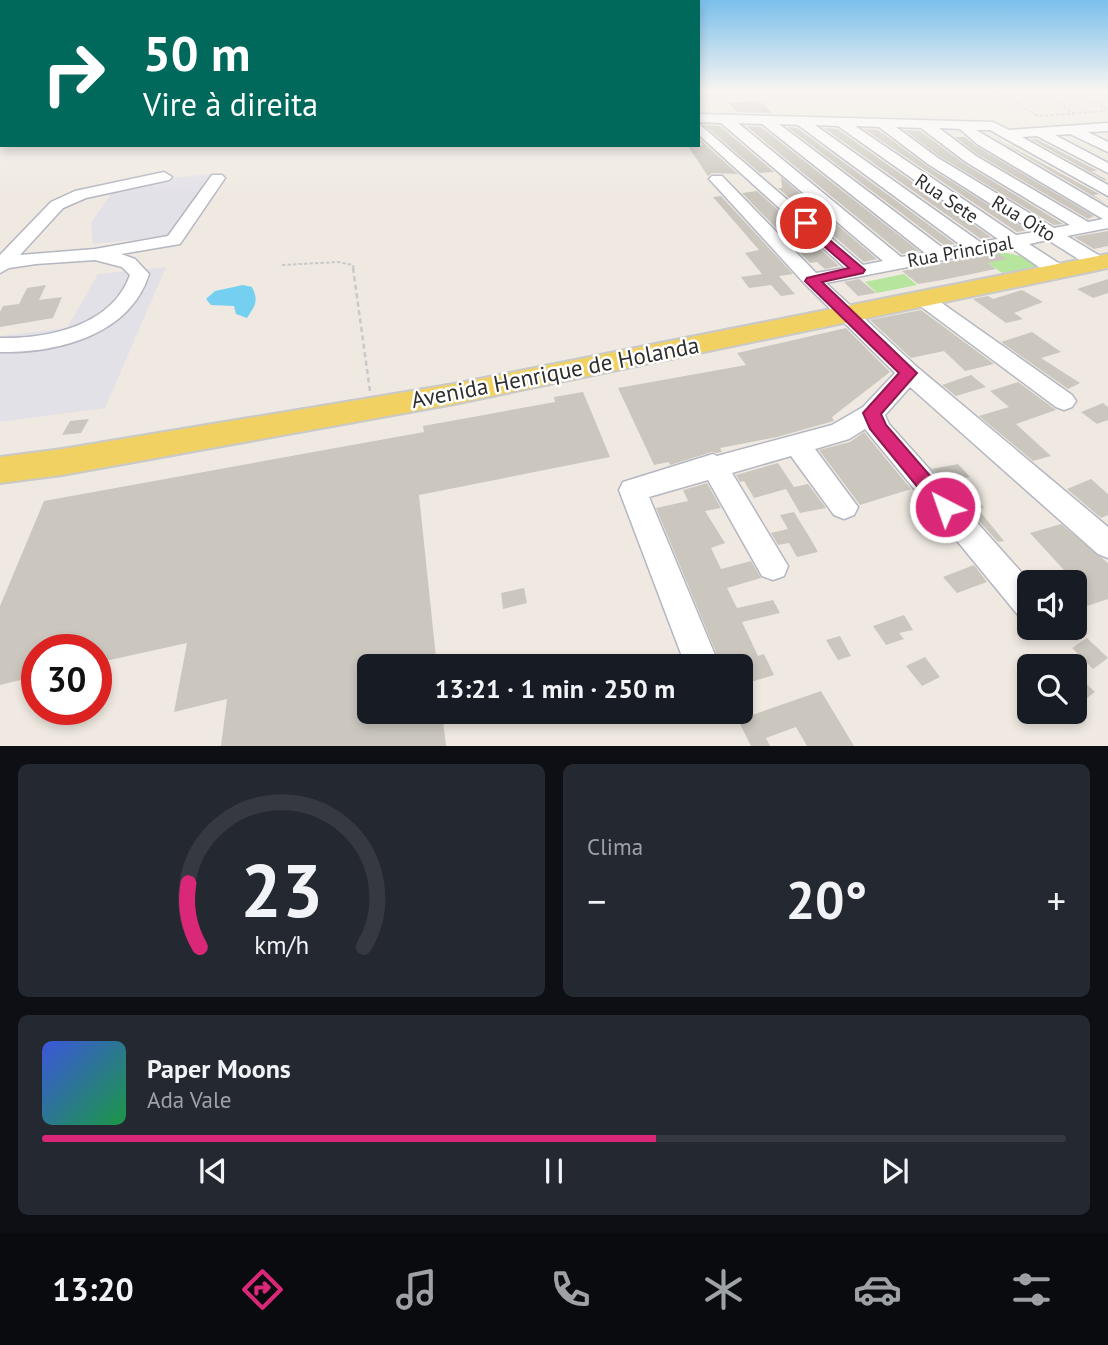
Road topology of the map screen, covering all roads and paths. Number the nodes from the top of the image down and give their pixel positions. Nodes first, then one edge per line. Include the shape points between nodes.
1 (733, 126) edge
2 (771, 126) edge
3 (807, 126) edge
4 (846, 126) edge
5 (886, 126) edge
6 (926, 126) edge
7 (960, 126) edge
8 (964, 126) junction
9 (1107, 128) edge
10 (700, 129) edge
11 (1000, 130) junction
12 (1073, 130) junction
13 (1040, 132) junction
14 (1108, 148) edge
15 (1108, 169) edge
16 (909, 172) junction
17 (870, 173) junction
18 (832, 174) junction
19 (791, 175) junction
20 (1081, 176) junction
21 (164, 177) dead end
22 (217, 177) dead end
23 (753, 177) junction
24 (718, 179) joint
25 (1046, 180) junction
26 (1108, 191) edge
27 (1108, 215) edge
28 (1108, 223) edge
29 (1085, 227) junction
30 (1052, 234) junction
31 (1013, 242) junction
32 (977, 247) junction
33 (82, 254) junction
34 (939, 254) junction
35 (897, 262) junction
36 (1103, 262) edge
37 (1, 265) edge
38 (282, 265) dead end
39 (858, 270) junction
40 (1056, 270) junction
41 (812, 281) junction
42 (922, 298) junction
43 (845, 313) junction
44 (0, 345) edge
45 (909, 373) junction
46 (1064, 401) dead end
47 (372, 408) junction
48 (872, 413) junction
49 (797, 445) junction
50 (713, 465) junction
51 (0, 470) edge
52 (844, 507) dead end
53 (1108, 545) edge
54 (773, 566) dead end
55 (1017, 590) edge
56 (698, 654) edge

1 - 19 street
2 - 18 street
3 - 17 street
4 - 16 street, Rua Sete
5 - 30 street, Rua Oito via 933,161
6 - 29 street via 971,159
7 - 8 street
8 - 11 street
8 - 25 street
9 - 12 street
10 - 23 street
11 - 13 street
11 - 20 street
12 - 13 street
12 - 14 street
13 - 15 street
16 - 17 street
16 - 31 street, Rua Sete
17 - 18 street
17 - 32 street
18 - 19 street
18 - 34 street
19 - 23 street
19 - 35 street
20 - 25 street
20 - 26 street
21 - 37 street via 81,194 57,205
22 - 33 street via 174,240
23 - 24 street
23 - 39 street
24 - 41 street
25 - 27 street
28 - 29 street, Rua Principal
29 - 30 street, Rua Principal
30 - 31 street, Rua Principal
30 - 36 street, Rua Oito
31 - 32 street, Rua Principal
31 - 40 street, Rua Sete
32 - 34 street, Rua Principal
33 - 37 street
33 - 44 street via 120,258 134,266 140,274 131,298 103,321 59,340
34 - 35 street, Rua Principal
35 - 39 street, Rua Principal
36 - 40 main road, Avenida Henrique de Holanda
38 - 47 path via 353,265
39 - 41 street, Rua Principal
40 - 42 main road, Avenida Henrique de Holanda
41 - 43 street
42 - 43 main road, Avenida Henrique de Holanda
42 - 46 street
43 - 45 street
43 - 47 main road, Avenida Henrique de Holanda
45 - 48 street
45 - 53 street
47 - 51 main road, Avenida Henrique de Holanda
48 - 49 street via 840,432
48 - 55 street via 878,429
49 - 50 street
49 - 52 street
50 - 54 street
50 - 56 street via 633,490

